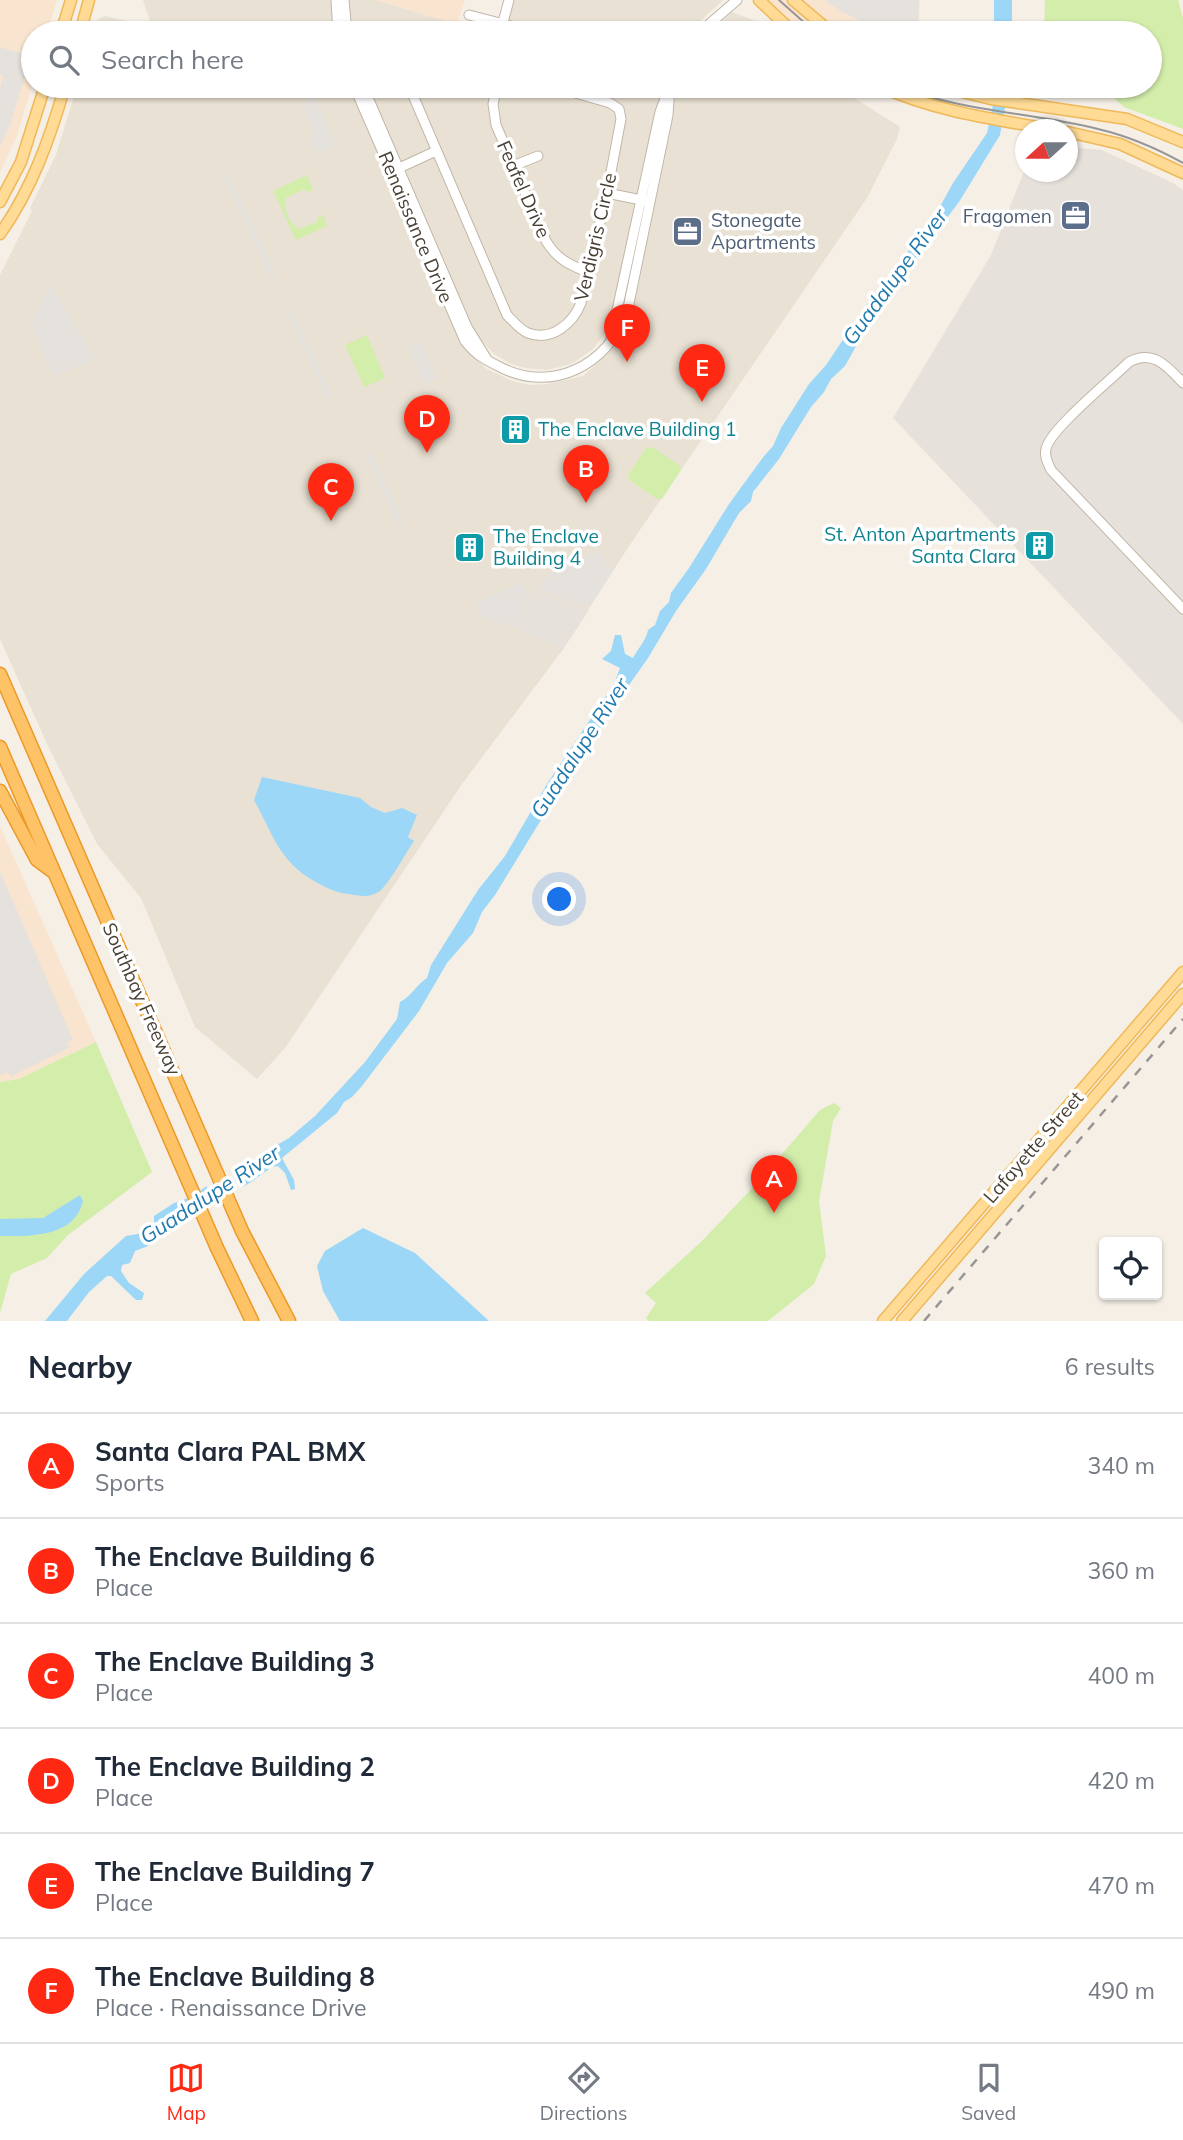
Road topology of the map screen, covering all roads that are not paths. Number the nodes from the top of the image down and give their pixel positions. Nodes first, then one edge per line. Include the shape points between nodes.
1 (71, 0) edge
2 (89, 0) edge
3 (336, 0) edge
4 (344, 0) edge
5 (509, 0) edge
6 (737, 0) edge
7 (759, 0) edge
8 (793, 0) edge
9 (469, 15) dead end
10 (65, 21) edge
11 (83, 21) edge
12 (337, 21) edge
13 (346, 21) edge
14 (498, 21) edge
15 (503, 21) edge
16 (713, 21) edge
17 (781, 21) edge
18 (818, 21) edge
19 (41, 98) edge
20 (61, 98) edge
21 (361, 98) edge
22 (368, 98) edge
23 (415, 98) edge
24 (495, 98) edge
25 (593, 98) edge
26 (665, 98) edge
27 (909, 98) edge
28 (987, 98) edge
29 (1015, 123) edge
30 (1078, 134) edge
31 (1183, 142) edge
32 (436, 151) junction
33 (538, 156) dead end
34 (513, 166) junction
35 (396, 169) junction
36 (1182, 170) edge
37 (607, 193) junction
38 (646, 201) junction
39 (0, 202) edge
40 (0, 234) edge
41 (587, 272) junction
42 (1183, 383) edge
43 (1183, 609) edge
44 (0, 674) edge
45 (0, 747) edge
46 (0, 791) edge
47 (55, 874) junction
48 (1183, 972) edge
49 (1183, 994) edge
50 (252, 1321) edge
51 (289, 1321) edge
52 (883, 1321) edge
53 (902, 1321) edge

1 - 10 main road
2 - 11 main road
3 - 12 street
4 - 13 street
5 - 15 street
6 - 16 street
7 - 17 main road
8 - 18 main road
9 - 14 street
19 - 39 main road via 20,162
20 - 40 main road via 39,164
21 - 35 street, Renaissance Drive
22 - 35 street, Renaissance Drive
23 - 32 street, Verdigris Circle
24 - 34 street, Feafel Drive via 493,115
25 - 37 street, Verdigris Circle via 619,109 621,119
26 - 38 street, Renaissance Drive
27 - 29 main road via 970,116
28 - 31 main road via 1127,119
30 - 36 main road via 1120,144
32 - 35 street
32 - 41 street, Verdigris Circle via 507,315 516,324 528,333 545,335 566,327 576,315
33 - 34 street
34 - 41 street, Feafel Drive via 553,253
35 - 38 street, Renaissance Drive via 465,341 476,355 523,376 566,374 590,362 611,340
37 - 38 street
37 - 41 street, Verdigris Circle
42 - 43 street via 1160,360 1144,356 1129,362 1045,450 1051,470
44 - 51 highway, Southbay Freeway via 242,1231
45 - 47 highway, Southbay Freeway
46 - 47 highway via 37,860
47 - 50 highway, Southbay Freeway
48 - 52 main road, Lafayette Street
49 - 53 main road, Lafayette Street

